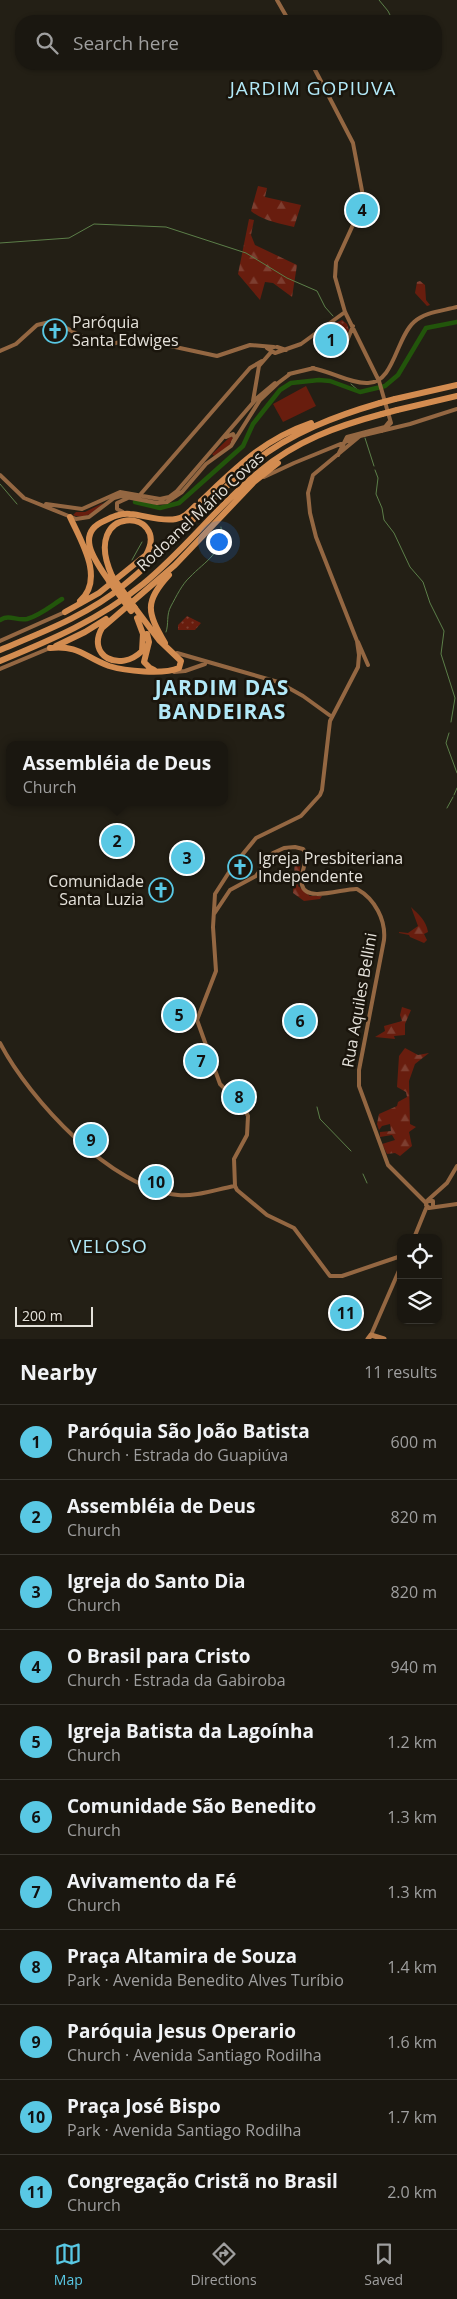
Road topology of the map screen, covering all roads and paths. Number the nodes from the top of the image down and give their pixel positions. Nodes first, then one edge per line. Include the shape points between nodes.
1 (277, 0) edge
2 (286, 15) edge
3 (315, 70) edge
4 (457, 307) edge
5 (345, 312) junction
6 (338, 318) junction
7 (352, 325) junction
8 (347, 341) dead end
9 (274, 350) junction
10 (0, 351) edge
11 (262, 361) junction
12 (259, 369) junction
13 (290, 374) junction
14 (244, 375) junction
15 (380, 383) junction
16 (457, 384) edge
17 (257, 385) junction
18 (271, 385) junction
19 (457, 396) edge
20 (257, 398) junction
21 (250, 407) junction
22 (457, 409) edge
23 (339, 415) junction
24 (390, 416) junction
25 (237, 421) junction
26 (243, 427) junction
27 (382, 431) junction
28 (316, 436) junction
29 (360, 436) junction
30 (220, 441) junction
31 (345, 442) junction
32 (351, 444) junction
33 (231, 446) junction
34 (337, 457) junction
35 (0, 475) edge
36 (146, 489) junction
37 (246, 491) junction
38 (137, 497) junction
39 (147, 497) junction
40 (201, 501) dead end
41 (39, 504) junction
42 (195, 506) dead end
43 (82, 509) junction
44 (128, 514) junction
45 (70, 517) junction
46 (75, 528) junction
47 (202, 538) junction
48 (101, 570) junction
49 (110, 578) junction
50 (124, 608) junction
51 (133, 609) junction
52 (65, 612) junction
53 (137, 618) junction
54 (0, 641) edge
55 (357, 641) junction
56 (50, 648) junction
57 (169, 649) junction
58 (0, 650) edge
59 (0, 661) edge
60 (208, 664) junction
61 (368, 665) dead end
62 (0, 669) edge
63 (163, 671) junction
64 (332, 717) junction
65 (213, 916) junction
66 (0, 1043) edge
67 (457, 1166) edge
68 (235, 1186) junction
69 (430, 1204) junction
70 (457, 1204) edge
71 (415, 1234) edge
72 (397, 1262) edge
73 (397, 1269) edge
74 (370, 1337) edge
75 (384, 1339) edge

1 - 2 main road
3 - 5 main road via 353,143 362,190 363,203 335,268
4 - 15 main road via 425,315 412,323 402,336
5 - 6 main road
5 - 7 main road
6 - 7 main road
6 - 9 main road via 301,344 286,350
7 - 8 main road
7 - 15 main road
9 - 10 main road via 250,345 217,356 138,338 98,344 50,322 37,326 11,347
9 - 11 main road
11 - 12 main road
11 - 14 main road
12 - 14 main road via 254,368
12 - 17 main road
13 - 15 main road via 314,368 363,383
13 - 18 main road
13 - 26 main road via 260,400
14 - 36 main road
15 - 24 main road
16 - 23 highway, Rodoanel Mário Covas, bridge
17 - 18 main road via 261,390
17 - 20 main road
17 - 21 main road
18 - 20 main road
19 - 28 highway, Rodoanel Mário Covas, bridge via 340,425
20 - 21 main road
20 - 26 main road
21 - 25 main road
22 - 27 main road
23 - 40 highway via 282,434 261,446
23 - 58 highway, Rodoanel Mário Covas via 282,442 254,462 151,562 111,596 68,620
24 - 27 main road via 390,425
24 - 31 main road via 384,427 350,436
25 - 26 main road via 236,429
25 - 30 main road
26 - 33 main road
27 - 29 main road
28 - 37 highway
28 - 59 highway, Rodoanel Mário Covas via 260,470 162,567 118,603 78,628
29 - 31 main road
29 - 32 main road
30 - 33 main road via 233,434 235,438
30 - 39 main road via 172,495 160,499
31 - 32 main road
31 - 34 main road
31 - 37 main road via 266,476
32 - 34 main road
33 - 38 main road via 206,464 171,500 157,502
34 - 55 main road via 312,478 308,498 316,536
35 - 41 main road via 18,494
36 - 38 main road
36 - 39 main road
37 - 47 highway
38 - 39 main road
38 - 43 main road via 120,492
38 - 44 main road via 117,503 120,511
38 - 45 main road via 114,498 89,517
41 - 43 main road
41 - 45 main road
42 - 44 highway via 175,519
43 - 45 main road via 71,512
44 - 48 highway via 118,514 102,521 88,534 89,545
45 - 46 highway
46 - 48 highway
46 - 52 highway via 91,570 91,583 85,596
47 - 50 highway via 146,592
47 - 57 highway via 152,597 151,617
48 - 49 highway
49 - 51 highway, bridge
49 - 52 highway via 106,563 107,534 119,522 130,519 142,523 150,536 151,544 146,555 99,593
50 - 53 highway via 98,634 98,646 109,659 126,662 142,651 144,640
50 - 56 highway via 85,632
51 - 53 highway
51 - 57 highway
52 - 54 main road
53 - 63 highway via 148,635 144,662 150,668
55 - 61 main road
55 - 64 main road via 358,667
56 - 62 main road
56 - 63 highway via 74,649 114,667
57 - 60 main road
57 - 63 highway via 180,661 180,666
60 - 63 main road via 185,671
60 - 64 main road via 282,684
64 - 65 main road via 320,794 300,816 256,838 220,886 214,900
65 - 68 main road via 216,971 197,1020 220,1084 242,1104 248,1116 247,1135 234,1159
65 - 69 main road, Rua Aquiles Bellini via 230,890 256,876 274,853 289,847 299,847 306,853 301,884 306,891 314,894 357,889 372,902 381,916 385,934 358,1086 388,1165
66 - 68 main road via 40,1101 89,1150 120,1172 152,1189 176,1195
67 - 69 main road
68 - 72 main road via 263,1212 299,1232 330,1276
69 - 70 main road
69 - 71 main road
73 - 74 main road
74 - 75 main road

